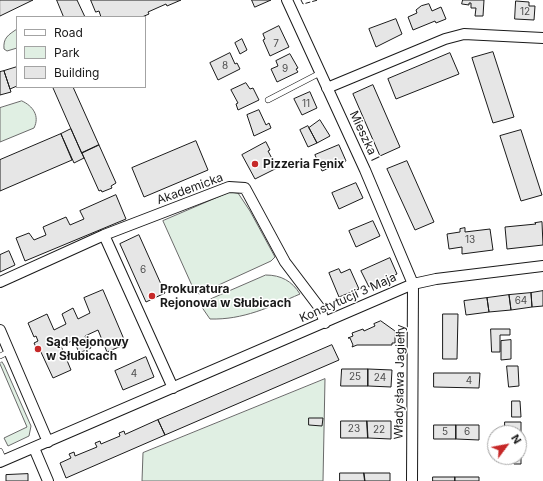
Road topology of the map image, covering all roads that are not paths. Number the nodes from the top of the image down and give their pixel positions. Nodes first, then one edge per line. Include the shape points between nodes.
1 (287, 0) edge
2 (543, 38) edge
3 (320, 73) junction
4 (327, 88) junction
5 (268, 100) dead end
6 (104, 236) junction
7 (543, 266) edge
8 (0, 282) edge
9 (413, 284) junction
10 (325, 323) junction
11 (0, 330) edge
12 (10, 351) junction
13 (0, 356) edge
14 (173, 388) junction
15 (48, 442) junction
16 (34, 448) junction
17 (1, 457) edge
18 (48, 481) edge
19 (412, 481) edge

1 - 3 street, Mieszka I
2 - 4 street via 464,34 445,39
3 - 4 street, Mieszka I
3 - 5 lane
4 - 9 street, Mieszka I
6 - 8 street, Akademicka
6 - 10 street, Akademicka via 229,187 245,188 285,262 319,307
6 - 14 street
7 - 9 street, Konstytucji 3 Maja
9 - 10 street, Konstytucji 3 Maja
9 - 19 street, Władysława Jagiełły
10 - 14 street, Konstytucji 3 Maja
11 - 12 street
12 - 13 lane
12 - 15 street
14 - 15 street, Konstytucji 3 Maja
15 - 16 street, Konstytucji 3 Maja
16 - 17 street, Konstytucji 3 Maja
16 - 18 street

